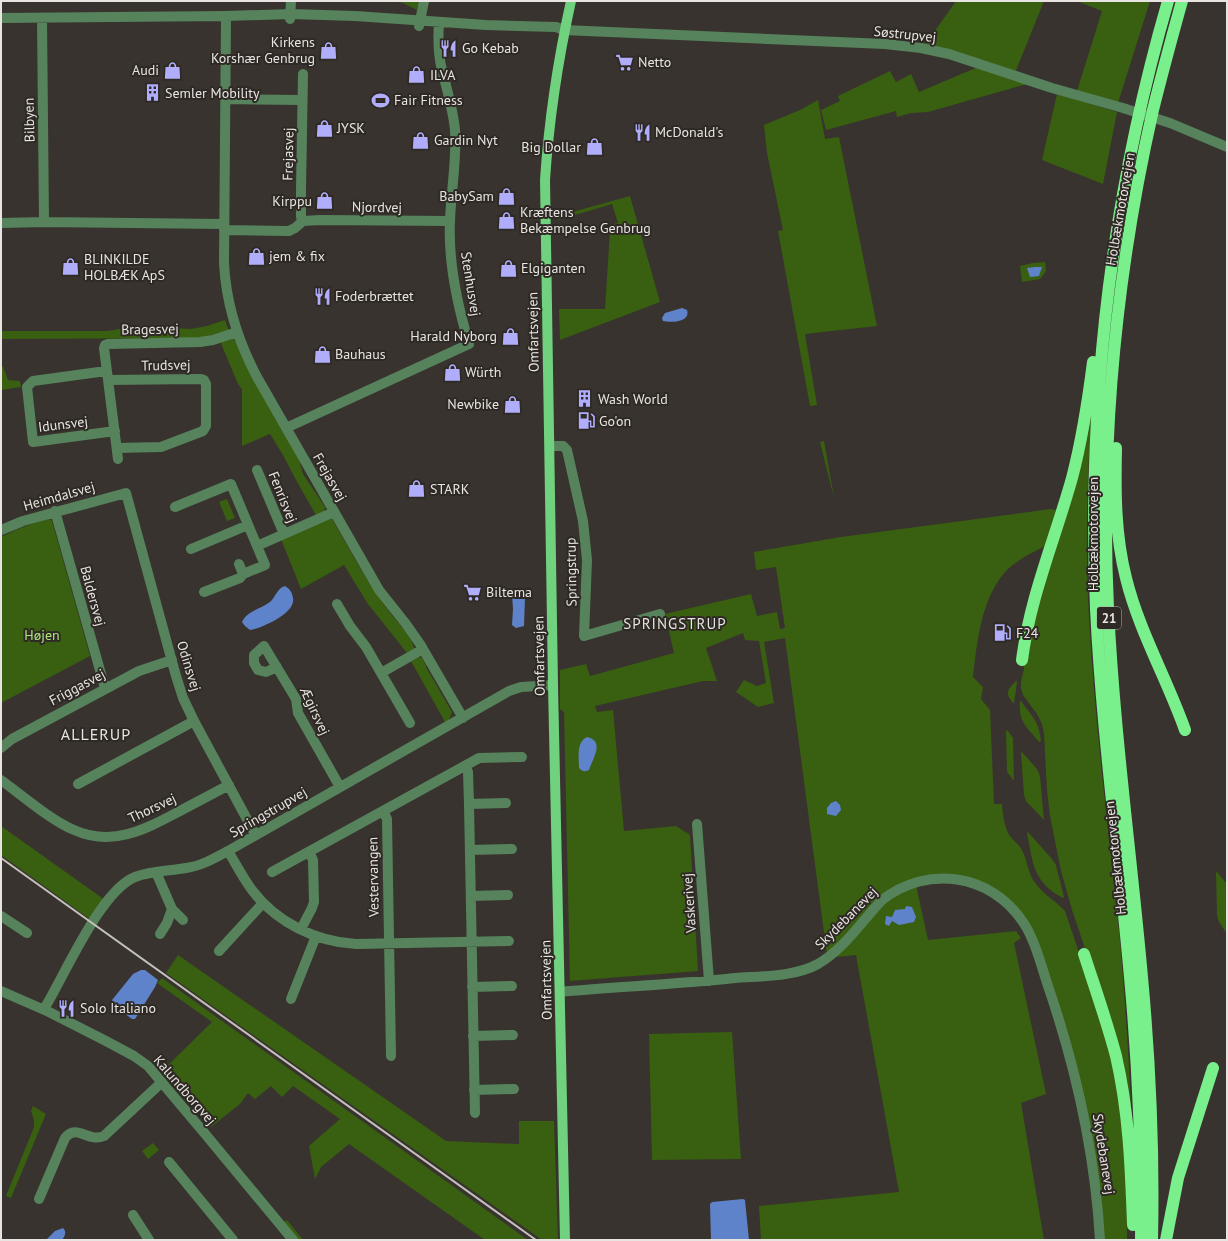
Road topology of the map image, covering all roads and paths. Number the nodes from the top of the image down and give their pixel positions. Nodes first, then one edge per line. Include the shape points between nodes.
1 (291, 1) edge
2 (424, 1) edge
3 (571, 1) edge
4 (1168, 1) edge
5 (1182, 1) edge
6 (291, 16) junction
7 (1, 18) edge
8 (226, 19) junction
9 (42, 20) junction
10 (1, 23) edge
11 (419, 23) junction
12 (439, 25) junction
13 (564, 30) junction
14 (303, 74) dead end
15 (225, 99) junction
16 (302, 100) junction
17 (1227, 147) edge
18 (450, 221) junction
19 (44, 222) junction
20 (303, 222) junction
21 (1, 223) edge
22 (224, 227) junction
23 (1119, 308) junction
24 (1106, 310) junction
25 (237, 332) junction
26 (107, 375) junction
27 (286, 428) junction
28 (115, 431) junction
29 (550, 446) junction
30 (117, 448) junction
31 (118, 459) dead end
32 (257, 470) dead end
33 (126, 492) joint
34 (175, 508) dead end
35 (55, 511) junction
36 (334, 512) junction
37 (248, 525) junction
38 (1, 530) edge
39 (284, 534) junction
40 (257, 546) junction
41 (190, 549) dead end
42 (204, 592) dead end
43 (337, 604) dead end
44 (660, 614) dead end
45 (423, 650) junction
46 (172, 660) junction
47 (1022, 660) dead end
48 (277, 667) dead end
49 (381, 673) junction
50 (553, 685) junction
51 (105, 688) junction
52 (463, 718) junction
53 (194, 721) junction
54 (410, 723) dead end
55 (1185, 730) dead end
56 (1, 748) edge
57 (522, 757) dead end
58 (465, 766) junction
59 (1, 780) edge
60 (78, 784) dead end
61 (229, 785) junction
62 (340, 787) junction
63 (506, 803) dead end
64 (469, 804) junction
65 (383, 810) junction
66 (696, 824) dead end
67 (256, 834) junction
68 (512, 849) dead end
69 (228, 850) junction
70 (470, 850) junction
71 (309, 852) junction
72 (156, 872) junction
73 (272, 872) dead end
74 (508, 895) dead end
75 (471, 896) junction
76 (263, 903) junction
77 (172, 909) junction
78 (1, 916) edge
79 (183, 920) dead end
80 (301, 929) junction
81 (27, 933) dead end
82 (160, 934) dead end
83 (316, 936) junction
84 (509, 941) dead end
85 (471, 942) junction
86 (388, 944) junction
87 (219, 951) dead end
88 (1084, 954) dead end
89 (709, 981) junction
90 (512, 986) dead end
91 (472, 987) junction
92 (1, 991) edge
93 (560, 992) junction
94 (291, 999) dead end
95 (44, 1010) junction
96 (513, 1035) dead end
97 (473, 1036) junction
98 (391, 1056) dead end
99 (1213, 1068) dead end
100 (162, 1082) junction
101 (514, 1089) dead end
102 (474, 1090) junction
103 (475, 1113) dead end
104 (169, 1162) dead end
105 (39, 1199) dead end
106 (132, 1215) dead end
107 (149, 1240) edge
108 (233, 1240) edge
109 (293, 1240) edge
110 (565, 1240) edge
111 (1100, 1240) edge
112 (1133, 1240) edge
113 (1140, 1240) edge
114 (1152, 1240) edge
115 (1166, 1240) edge

1 - 6 street
2 - 11 street
3 - 13 main road, Omfartsvejen
4 - 24 highway, Holbækmotorvejen / 21 via 1150,63 1127,168
5 - 23 highway, Holbækmotorvejen / 21 via 1153,112 1128,243
6 - 8 street
6 - 11 street
7 - 9 street
8 - 9 street
8 - 15 street, Frejasvej
9 - 10 street
9 - 19 street, Bilbyen
11 - 12 street
12 - 13 street via 555,33
12 - 18 street, Stenhusvej via 440,56 450,97 455,139 456,160
13 - 17 street, Søstrupvej via 885,44 921,48 949,54 1170,123
13 - 29 main road, Omfartsvejen via 551,114 545,180
14 - 16 street, Frejasvej
15 - 16 street
15 - 22 street, Frejasvej
16 - 20 street, Frejasvej
18 - 20 street, Njordvej
18 - 27 street, Stenhusvej via 455,289 469,344
19 - 21 street
19 - 22 street
20 - 22 street via 289,231
22 - 25 street, Frejasvej via 226,285
23 - 55 highway via 1116,510 1120,545 1136,611
23 - 114 highway, Holbækmotorvejen / 21 via 1111,390 1106,545 1118,748 1148,1052 1152,1139
24 - 47 highway via 1096,343 1079,448 1034,599
24 - 113 highway, Holbækmotorvejen / 21 via 1099,381 1094,492 1096,608 1136,1053 1140,1126
25 - 26 street, Bragesvej via 200,342 108,344 104,348
25 - 27 street, Frejasvej via 244,352
26 - 28 street, Bragesvej
26 - 28 street, Idunsvej via 33,381 26,387 34,442
26 - 30 street, Trudsvej via 201,379 206,384 206,426 203,431 161,447
27 - 36 street, Frejasvej
28 - 30 street, Bragesvej
29 - 44 street, Springstrup via 564,446 567,450 583,521 588,566 584,636
29 - 50 main road, Omfartsvejen
30 - 31 street, Bragesvej
32 - 39 street, Fenrisvej
33 - 35 street, Heimdalsvej
33 - 46 street, Odinsvej
34 - 37 street via 211,498 231,484
35 - 38 street, Heimdalsvej
35 - 51 street, Baldersvej
36 - 39 street, Fenrisvej
36 - 45 street, Frejasvej via 384,597
37 - 40 street
37 - 41 street
39 - 40 street, Fenrisvej
40 - 42 street via 265,565 241,569 240,578
43 - 49 street
45 - 49 street
45 - 52 street, Frejasvej
46 - 51 street, Friggasvej via 144,668
46 - 53 street, Odinsvej via 181,692
48 - 62 street, Ægirsvej via 296,699 298,713
49 - 54 street
50 - 52 street, Springstrupvej via 514,689
50 - 93 main road, Omfartsvejen
51 - 56 street, Friggasvej via 15,737
52 - 62 street, Springstrupvej
53 - 60 street
53 - 61 street, Odinsvej
57 - 58 street, Vestervangen via 479,758
58 - 64 street via 468,772
58 - 65 street, Vestervangen
59 - 61 street, Thorsvej via 69,827 90,835 109,837 143,830
61 - 67 street, Odinsvej
62 - 67 street, Springstrupvej
63 - 64 street
64 - 70 street
65 - 71 street, Vestervangen
65 - 86 street, Vestervangen via 387,819
66 - 89 street, Vaskerivej
67 - 69 street, Springstrupvej
68 - 70 street
69 - 72 street, Springstrupvej via 199,865
69 - 76 street via 243,877
70 - 75 street
71 - 73 street, Vestervangen
71 - 80 street via 313,860 314,902
72 - 77 street
72 - 95 street, Springstrupvej via 138,876 116,890 86,932
74 - 75 street
75 - 85 street
76 - 80 street via 284,920
76 - 87 street
77 - 79 street
77 - 82 street
78 - 81 street
80 - 83 street
83 - 86 street via 349,944
83 - 94 street
84 - 85 street
85 - 86 street
85 - 91 street
86 - 98 street, Vestervangen
88 - 112 highway via 1106,1020 1125,1105 1130,1152
89 - 93 street, Skydebanevej
89 - 111 street, Skydebanevej via 793,973 814,966 843,944 882,900 910,884 936,878 950,878 974,883 993,893 1017,914 1028,930 1061,1026 1088,1136
90 - 91 street
91 - 97 street
92 - 95 street, Kalundborgvej
93 - 110 main road, Omfartsvejen
95 - 100 street, Kalundborgvej via 134,1056 148,1066
96 - 97 street
97 - 102 street
99 - 115 highway via 1178,1178
100 - 105 street via 104,1136 95,1138 78,1132 68,1134
100 - 109 street, Kalundborgvej
101 - 102 street
102 - 103 street
104 - 108 street
106 - 107 street

